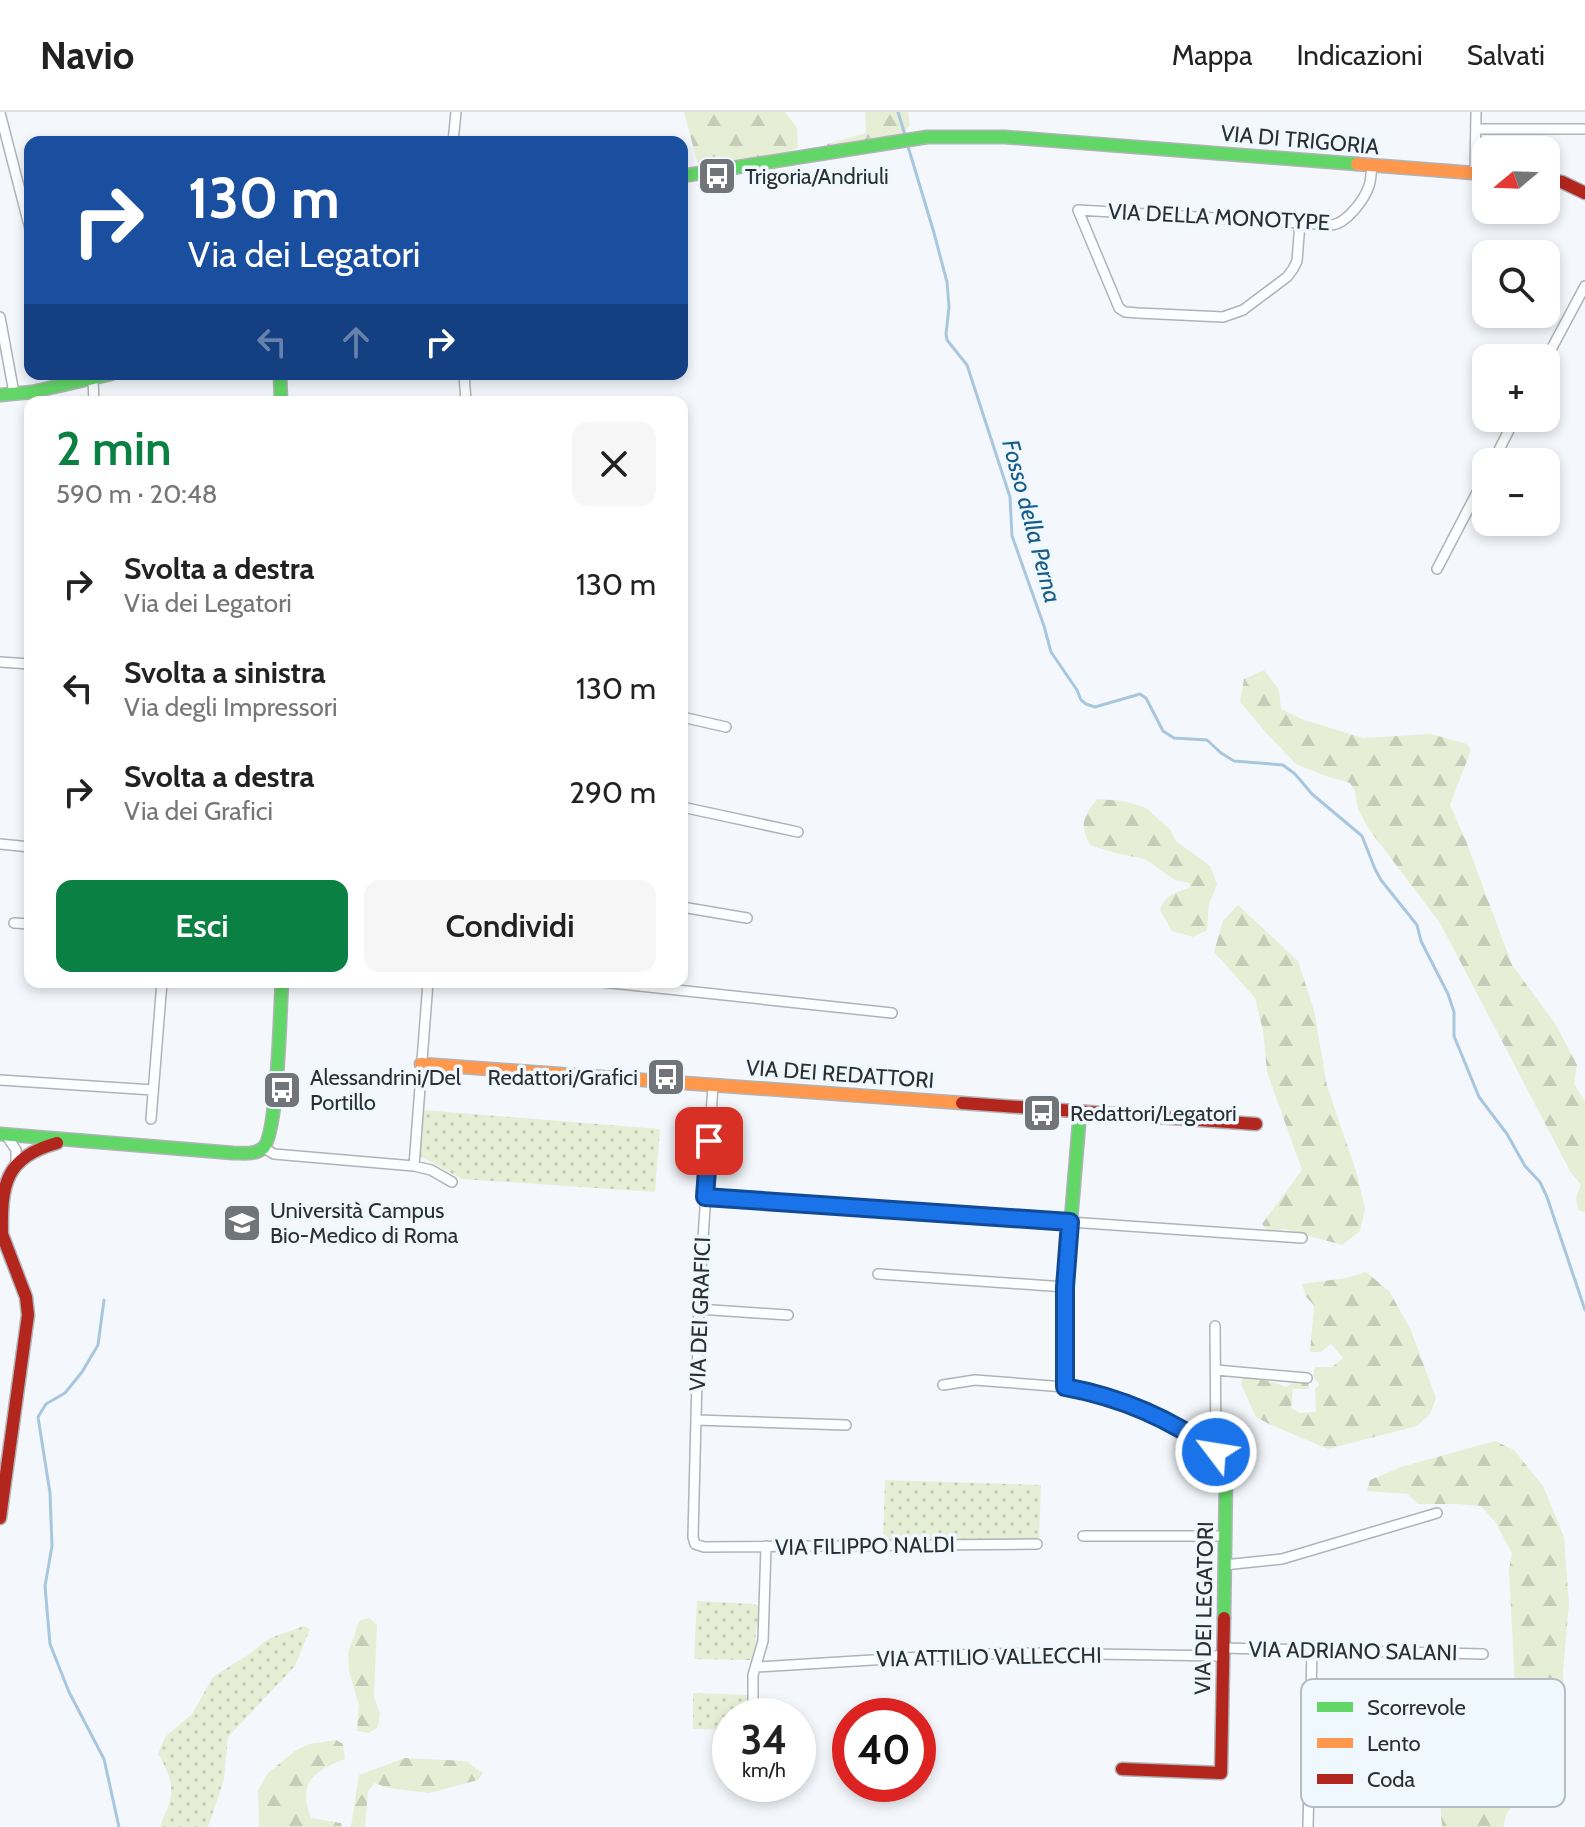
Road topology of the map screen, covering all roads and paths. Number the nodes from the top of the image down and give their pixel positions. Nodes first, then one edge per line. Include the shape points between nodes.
1 (456, 112) edge
2 (1476, 112) edge
3 (0, 113) edge
4 (1476, 129) junction
5 (1585, 129) edge
6 (454, 136) edge
7 (1477, 136) edge
8 (1372, 166) junction
9 (1472, 173) edge
10 (688, 175) edge
11 (1560, 182) edge
12 (1585, 193) edge
13 (24, 206) edge
14 (1300, 223) junction
15 (1585, 286) edge
16 (0, 317) edge
17 (1554, 344) edge
18 (64, 380) edge
19 (14, 393) junction
20 (0, 395) edge
21 (1472, 502) edge
22 (1437, 569) dead end
23 (0, 662) edge
24 (24, 664) edge
25 (688, 718) edge
26 (726, 727) dead end
27 (688, 808) edge
28 (798, 832) dead end
29 (0, 844) edge
30 (24, 846) edge
31 (688, 908) edge
32 (747, 918) dead end
33 (14, 923) dead end
34 (24, 924) edge
35 (162, 988) edge
36 (282, 988) edge
37 (427, 988) edge
38 (658, 988) edge
39 (892, 1013) dead end
40 (421, 1064) junction
41 (0, 1080) edge
42 (713, 1085) junction
43 (153, 1090) junction
44 (1080, 1112) junction
45 (151, 1119) dead end
46 (1256, 1124) dead end
47 (3, 1135) edge
48 (72, 1141) junction
49 (264, 1148) junction
50 (414, 1166) junction
51 (8, 1171) edge
52 (452, 1182) dead end
53 (705, 1197) junction
54 (1070, 1222) junction
55 (1, 1232) edge
56 (1302, 1238) dead end
57 (878, 1274) dead end
58 (1065, 1287) junction
59 (698, 1309) junction
60 (788, 1315) dead end
61 (1215, 1326) dead end
62 (1216, 1370) junction
63 (1307, 1378) dead end
64 (943, 1385) dead end
65 (1065, 1387) junction
66 (696, 1420) junction
67 (846, 1425) dead end
68 (1216, 1452) junction
69 (1437, 1513) dead end
70 (0, 1518) edge
71 (1083, 1536) dead end
72 (1225, 1536) junction
73 (695, 1544) joint
74 (1037, 1544) dead end
75 (766, 1546) junction
76 (1224, 1565) junction
77 (1312, 1649) junction
78 (1223, 1652) junction
79 (1483, 1654) dead end
80 (756, 1667) junction
81 (1311, 1679) edge
82 (753, 1698) edge
83 (1122, 1769) dead end
84 (1308, 1807) edge
85 (1308, 1827) edge

1 - 6 street
2 - 4 street
3 - 13 street
4 - 5 street
4 - 7 street
8 - 9 street, VIA DI TRIGORIA
8 - 10 street, VIA DI TRIGORIA via 1005,137 927,137
8 - 14 street, VIA DELLA MONOTYPE via 1367,191 1344,221
11 - 12 street
14 - 14 street, VIA DELLA MONOTYPE via 1078,210 1119,308 1138,313 1223,317 1243,310 1293,269
15 - 17 street
16 - 19 street
18 - 19 street
19 - 20 street
21 - 22 street
23 - 24 street
25 - 26 street
27 - 28 street
29 - 30 street
31 - 32 street
33 - 34 street
35 - 43 street
36 - 49 street via 273,1117
37 - 40 street
38 - 39 street
40 - 42 street, VIA DEI REDATTORI
40 - 50 street
41 - 43 street
42 - 44 street, VIA DEI REDATTORI
42 - 53 street, VIA DEI GRAFICI
43 - 45 street
44 - 46 street, VIA DEI REDATTORI
44 - 54 street
47 - 48 street
47 - 51 street via 16,1150
48 - 49 street via 253,1154
48 - 51 street via 45,1145
49 - 50 street via 274,1154
50 - 52 street
51 - 55 street
53 - 54 street
53 - 59 street, VIA DEI GRAFICI
54 - 56 street
54 - 58 street
55 - 70 street via 26,1297 28,1326
57 - 58 street
58 - 65 street
59 - 60 street
59 - 66 street, VIA DEI GRAFICI
61 - 62 street
62 - 63 street
62 - 68 street
64 - 65 street via 980,1380
65 - 68 street via 1136,1407
66 - 67 street
66 - 73 street, VIA DEI GRAFICI
68 - 72 street, VIA DEI LEGATORI via 1226,1473
69 - 76 street via 1282,1559
71 - 72 street
72 - 76 street, VIA DEI LEGATORI
73 - 75 street, VIA FILIPPO NALDI
74 - 75 street, VIA FILIPPO NALDI
75 - 80 street via 763,1641
76 - 78 street, VIA DEI LEGATORI
77 - 78 street, VIA ADRIANO SALANI
77 - 79 street, VIA ADRIANO SALANI
77 - 81 street
78 - 80 street, VIA ATTILIO VALLECCHI via 954,1655
78 - 83 street, VIA DEI LEGATORI via 1221,1773
80 - 82 street
84 - 85 street

